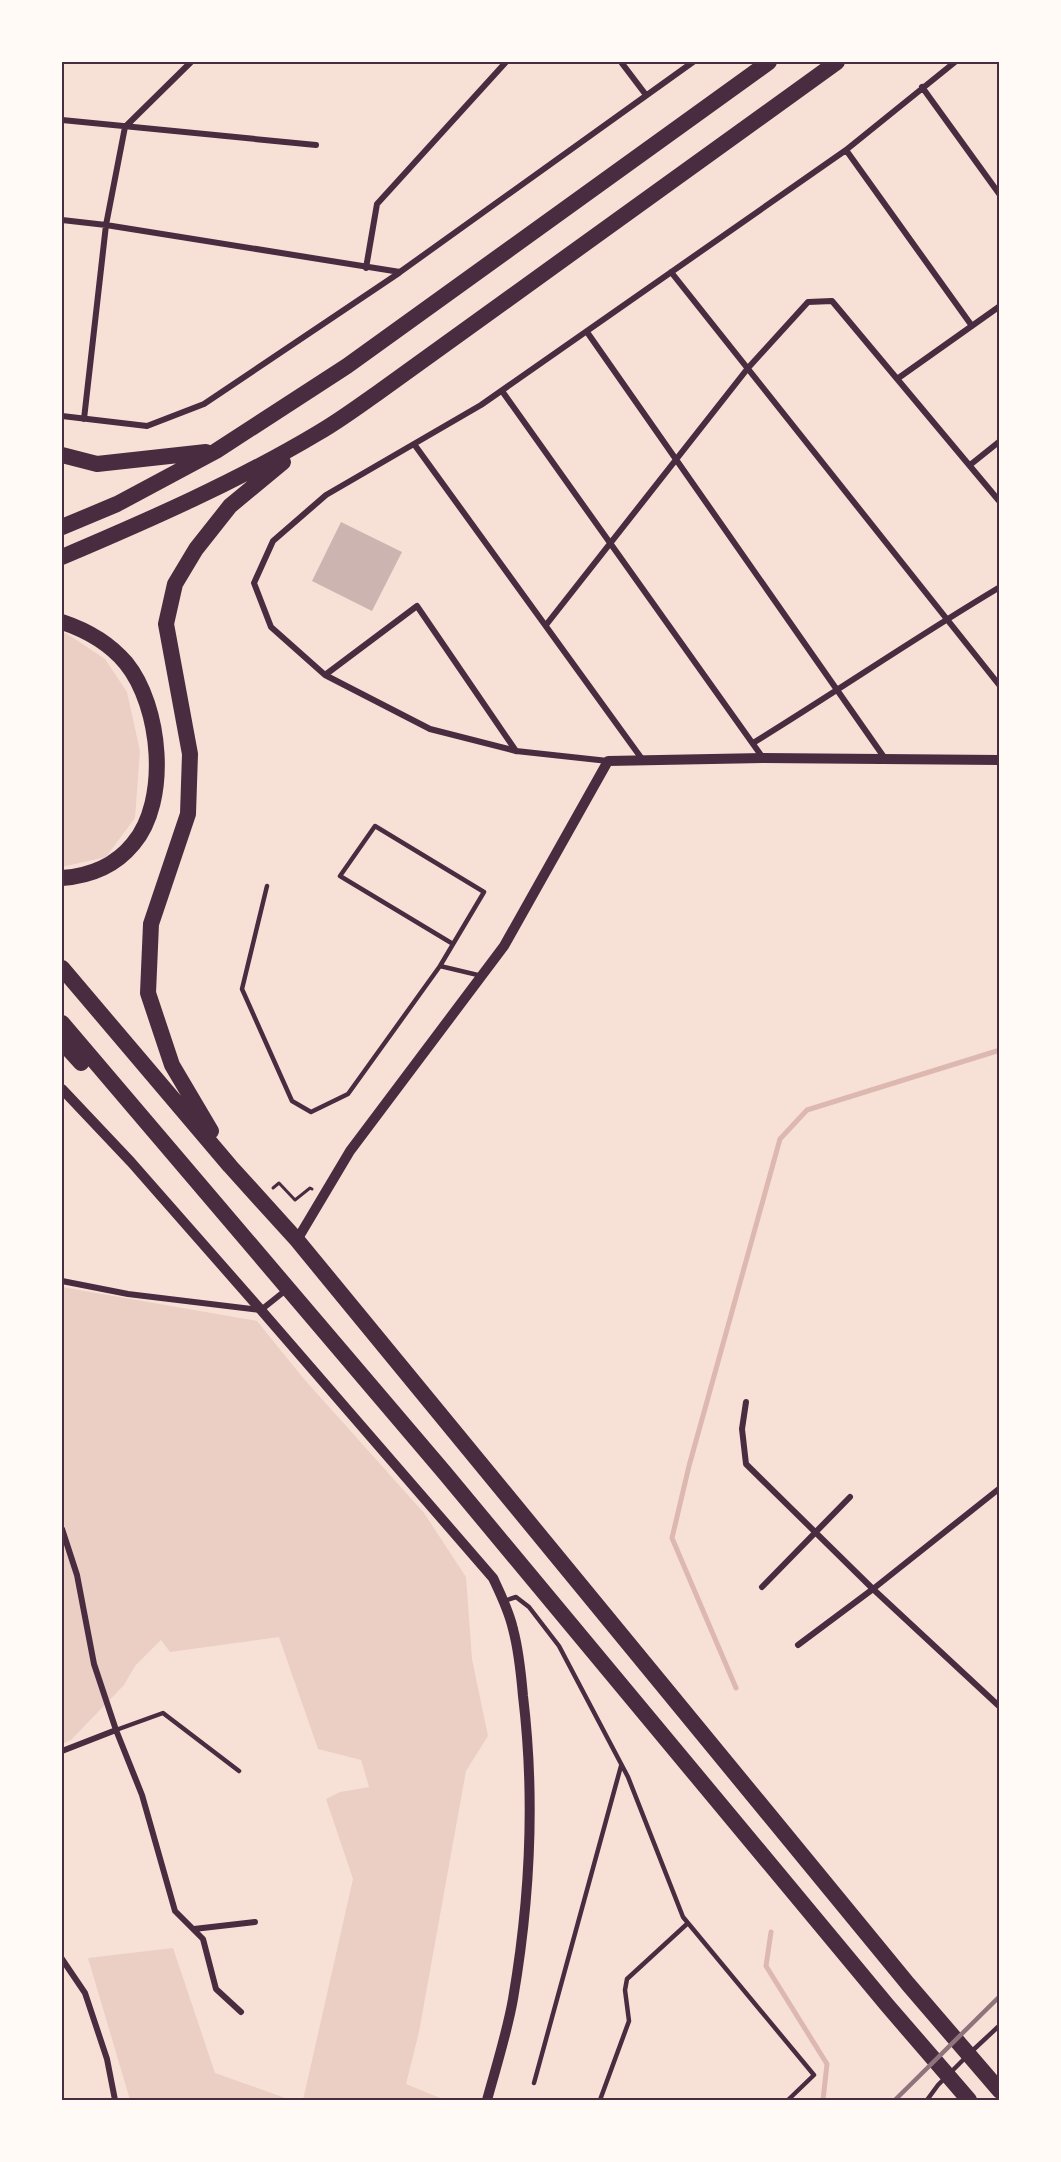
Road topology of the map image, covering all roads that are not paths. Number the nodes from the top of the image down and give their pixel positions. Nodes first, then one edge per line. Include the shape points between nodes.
1 (191, 62) edge
2 (506, 62) edge
3 (621, 62) edge
4 (693, 62) edge
5 (769, 62) edge
6 (837, 62) edge
7 (955, 62) edge
8 (922, 87) junction
9 (646, 95) junction
10 (62, 120) edge
11 (125, 127) junction
12 (316, 146) dead end
13 (846, 150) junction
14 (999, 195) edge
15 (62, 220) edge
16 (106, 225) junction
17 (366, 268) junction
18 (400, 272) junction
19 (671, 272) junction
20 (999, 306) edge
21 (972, 326) junction
22 (587, 332) junction
23 (748, 368) junction
24 (897, 380) junction
25 (502, 391) junction
26 (62, 416) edge
27 (84, 419) junction
28 (320, 432) junction
29 (999, 441) edge
30 (414, 444) junction
31 (216, 451) junction
32 (62, 455) edge
33 (676, 460) junction
34 (970, 465) junction
35 (999, 502) edge
36 (62, 527) edge
37 (610, 543) junction
38 (62, 557) edge
39 (999, 587) edge
40 (946, 619) junction
41 (62, 622) edge
42 (546, 625) junction
43 (325, 675) junction
44 (999, 686) edge
45 (837, 691) junction
46 (753, 743) junction
47 (516, 751) junction
48 (763, 758) junction
49 (642, 759) junction
50 (886, 760) junction
51 (999, 760) edge
52 (608, 761) junction
53 (62, 878) edge
54 (267, 886) dead end
55 (453, 944) junction
56 (440, 966) junction
57 (62, 968) edge
58 (482, 976) junction
59 (62, 1023) edge
60 (62, 1042) edge
61 (62, 1089) edge
62 (231, 1166) junction
63 (297, 1240) junction
64 (62, 1281) edge
65 (287, 1289) junction
66 (261, 1310) junction
67 (746, 1402) dead end
68 (999, 1488) edge
69 (850, 1497) dead end
70 (62, 1529) edge
71 (815, 1532) junction
72 (762, 1587) dead end
73 (873, 1589) junction
74 (504, 1601) junction
75 (798, 1645) dead end
76 (999, 1707) edge
77 (116, 1730) junction
78 (62, 1751) edge
79 (621, 1766) junction
80 (238, 1772) dead end
81 (255, 1922) dead end
82 (688, 1923) junction
83 (194, 1929) junction
84 (62, 1959) edge
85 (241, 2012) dead end
86 (999, 2025) edge
87 (534, 2083) dead end
88 (999, 2091) edge
89 (115, 2100) edge
90 (487, 2100) edge
91 (600, 2100) edge
92 (788, 2100) edge
93 (927, 2100) edge
94 (969, 2100) edge

1 - 11 street
2 - 17 street via 377,204
3 - 9 street
4 - 9 street
5 - 31 highway via 347,366
6 - 28 highway
7 - 8 street
8 - 13 street
8 - 14 street
9 - 18 street
10 - 11 street
11 - 12 street
11 - 16 street
13 - 19 street
13 - 21 street
15 - 16 street
16 - 17 street
16 - 27 street
17 - 18 street
18 - 27 street via 204,404 147,426
19 - 22 street
19 - 23 street
20 - 21 street
21 - 24 street
22 - 25 street
22 - 33 street
23 - 24 street via 808,302 832,301
23 - 33 street
23 - 40 street
24 - 34 street
25 - 30 street
25 - 37 street
26 - 27 street
28 - 38 highway via 149,520
28 - 62 highway via 230,506 174,584 166,624 190,754 188,814 151,924 148,993 172,1065
29 - 34 street
30 - 42 street
30 - 43 street via 326,495 299,518 273,541 254,583 271,627
31 - 32 highway via 98,464
31 - 36 highway via 117,504
33 - 37 street
33 - 45 street
34 - 35 street
37 - 42 street
37 - 46 street
39 - 40 street
40 - 44 street
40 - 45 street
41 - 53 highway via 102,642 127,664 149,711 156,767 151,807 134,843 101,870
42 - 49 street
43 - 47 street via 430,729
43 - 47 street via 417,606
45 - 46 street
45 - 50 street
46 - 48 street
47 - 52 street
48 - 49 street
48 - 50 street
49 - 52 street
50 - 51 street
52 - 58 street via 504,946
54 - 56 lane via 242,989 292,1101 311,1112 348,1094
55 - 55 lane via 484,892 375,826 340,876
55 - 56 lane
56 - 58 lane
57 - 62 highway
58 - 63 street via 350,1151
59 - 65 highway
60 - 65 highway
61 - 66 street
62 - 63 highway
63 - 88 highway
64 - 66 street via 128,1294
65 - 66 street
65 - 94 highway
66 - 74 street via 492,1578
67 - 71 street via 742,1429 746,1464
68 - 73 street
69 - 71 street
70 - 77 street via 77,1575 94,1664
71 - 72 street
71 - 73 street
73 - 75 street
73 - 76 street
74 - 79 lane via 516,1597 530,1607 559,1646
74 - 90 street via 519,1656 528,1736 529,1814 525,1913 514,1990
77 - 78 street
77 - 80 lane via 163,1713
77 - 83 street via 142,1795 175,1911
79 - 82 lane
79 - 87 lane
81 - 83 street
82 - 91 lane via 627,1979 629,2021
82 - 92 lane via 814,2075
83 - 85 street via 203,1940 216,1989
84 - 89 street via 85,1993 107,2059
86 - 93 lane

